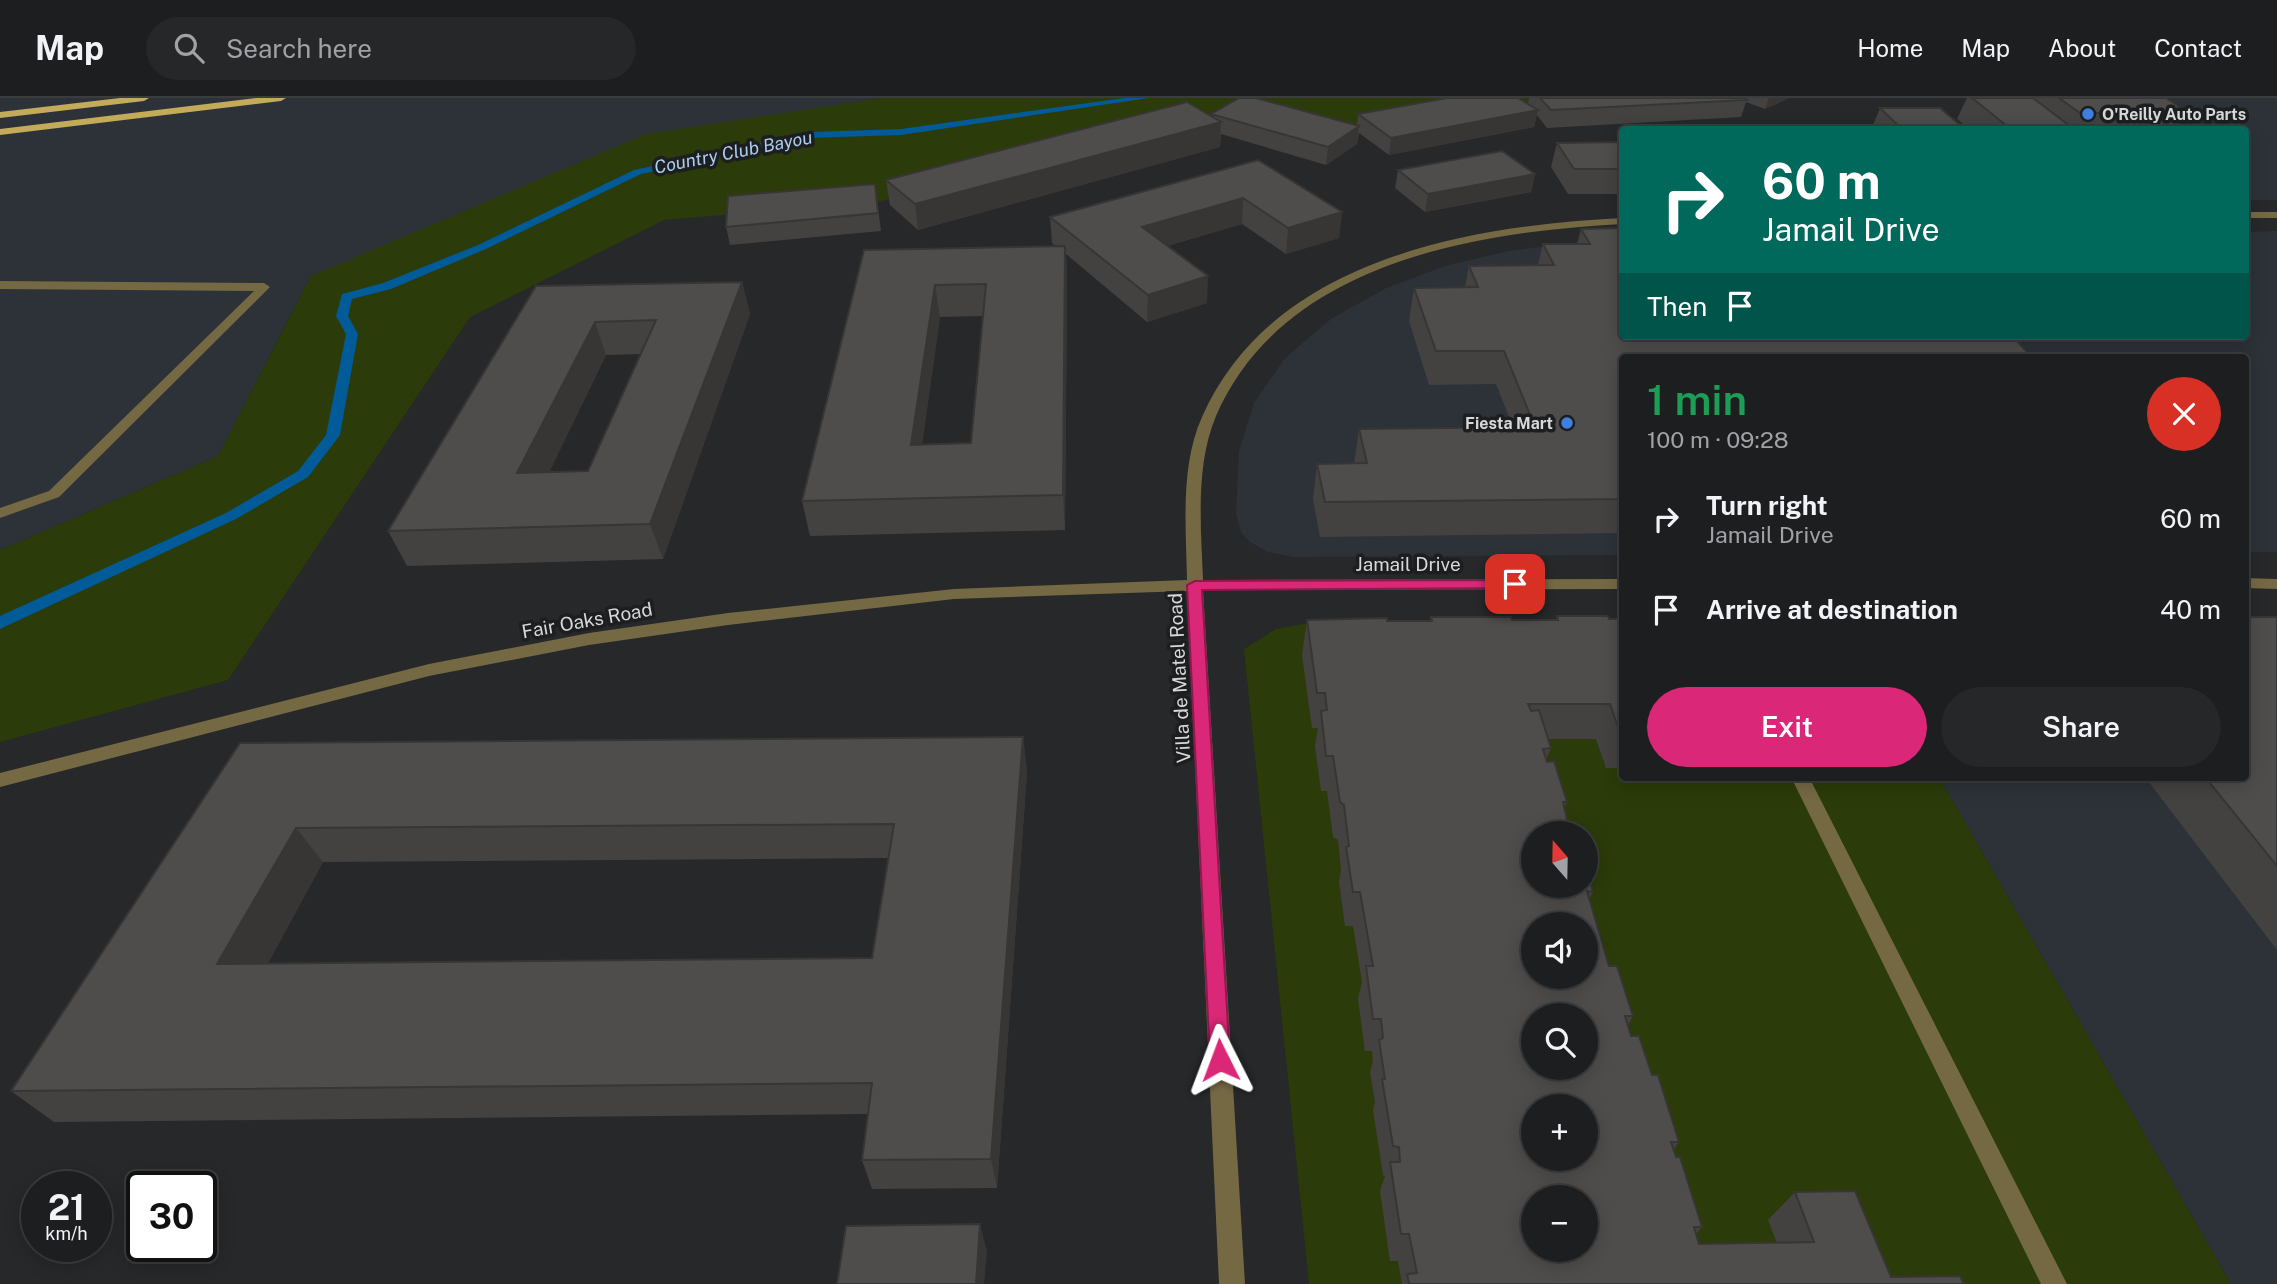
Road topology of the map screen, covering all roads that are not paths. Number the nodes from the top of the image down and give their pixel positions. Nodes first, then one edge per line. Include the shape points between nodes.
1 (144, 98) edge
2 (281, 98) edge
3 (52, 109) junction
4 (0, 115) edge
5 (41, 127) junction
6 (0, 132) edge
7 (2249, 215) edge
8 (2277, 215) edge
9 (1619, 221) edge
10 (0, 285) edge
11 (0, 513) edge
12 (2249, 583) edge
13 (1619, 584) edge
14 (2277, 584) edge
15 (1195, 585) junction
16 (0, 780) edge
17 (1802, 781) edge
18 (1232, 1284) edge
19 (2054, 1284) edge

1 - 3 main road
2 - 5 main road
3 - 4 main road
3 - 5 main road
5 - 6 main road
7 - 8 street
9 - 15 street, Villa de Matel Road via 1487,236 1429,249 1330,287 1277,323 1234,368 1209,417 1194,479
10 - 11 street via 264,287 54,494
12 - 14 street
13 - 15 street, Jamail Drive
15 - 16 street, Fair Oaks Road via 954,594 589,639 429,670
15 - 18 street, Villa de Matel Road
17 - 19 street

